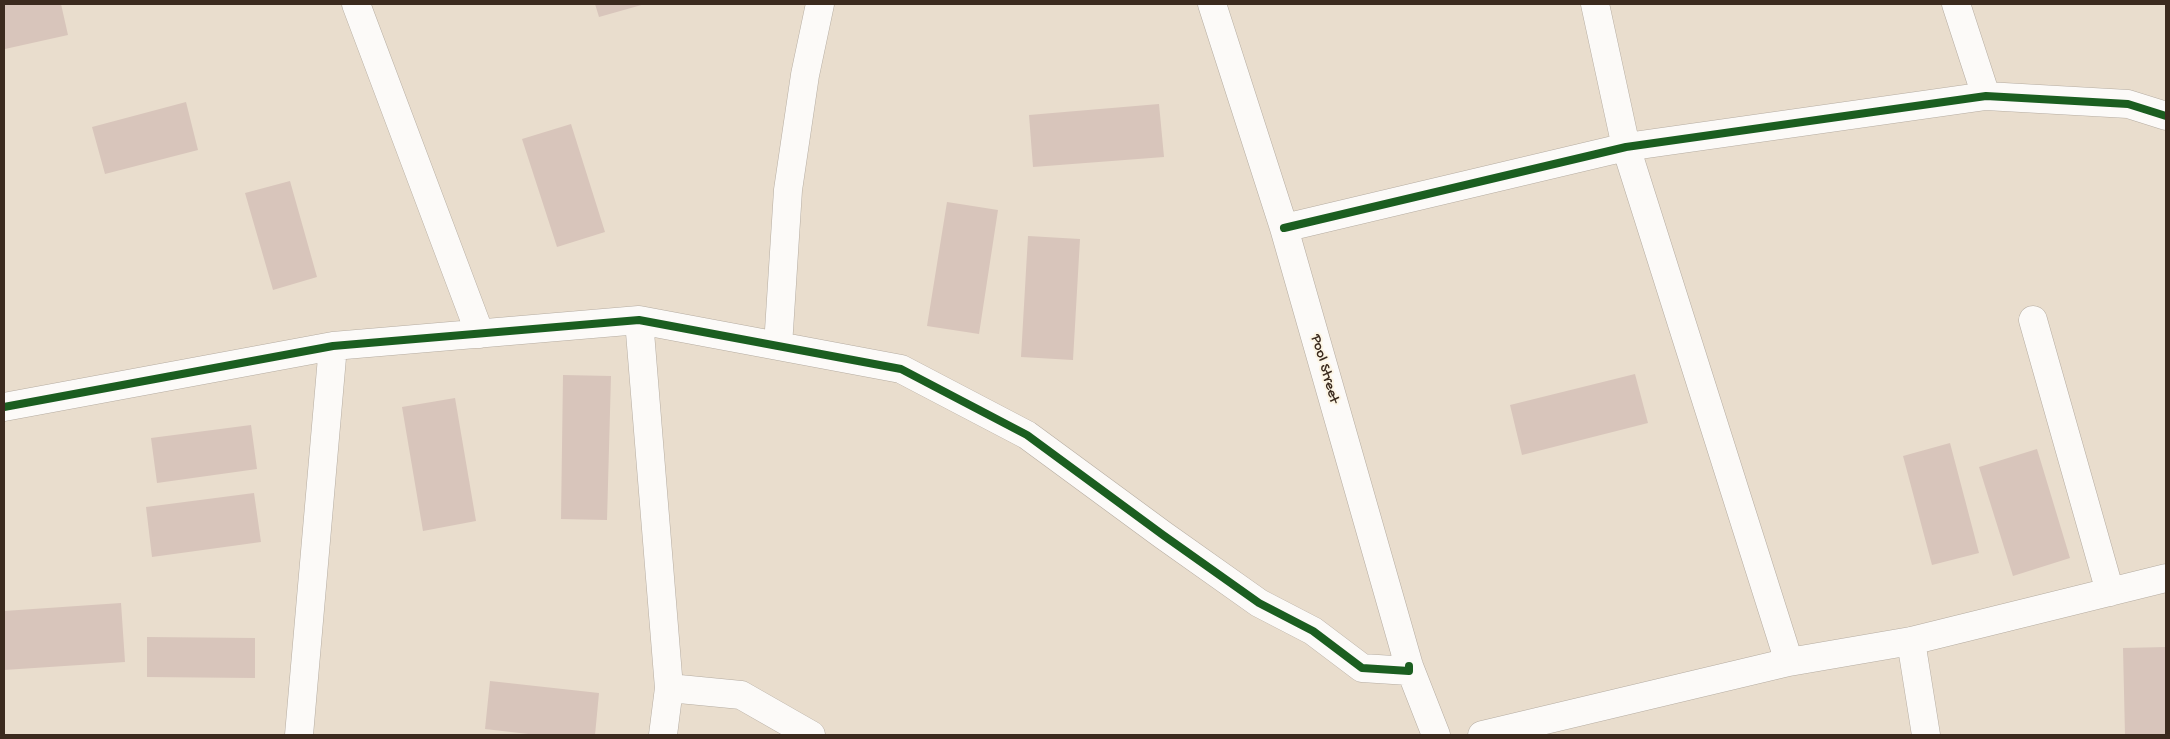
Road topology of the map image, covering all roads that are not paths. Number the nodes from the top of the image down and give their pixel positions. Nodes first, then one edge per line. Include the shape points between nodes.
1 (356, 4) edge
2 (820, 4) edge
3 (1212, 4) edge
4 (1595, 4) edge
5 (1956, 4) edge
6 (1986, 96) junction
7 (2166, 116) edge
8 (1626, 147) junction
9 (1284, 228) junction
10 (639, 320) junction
11 (2033, 320) dead end
12 (480, 334) junction
13 (333, 346) junction
14 (778, 346) junction
15 (4, 407) edge
16 (2166, 578) edge
17 (2110, 592) junction
18 (1911, 641) junction
19 (1789, 662) junction
20 (1409, 666) junction
21 (670, 688) junction
22 (299, 735) edge
23 (664, 735) edge
24 (812, 735) edge
25 (1436, 735) edge
26 (1482, 735) edge
27 (1926, 735) edge

1 - 12 street
2 - 14 street via 805,75 788,190
3 - 9 street, Pool Street
4 - 8 street
5 - 6 street
6 - 7 street via 2128,104
6 - 8 street
8 - 9 street
8 - 19 street
9 - 20 street, Pool Street
10 - 12 street
10 - 14 street
10 - 21 street
11 - 17 street
12 - 13 street
13 - 15 street
13 - 22 street
14 - 20 street via 901,369 1027,435 1259,603 1313,631 1362,668 1409,671
16 - 17 street
17 - 18 street
18 - 19 street
18 - 27 street
19 - 26 street
20 - 25 street, Pool Street
21 - 23 street
21 - 24 street via 741,694

